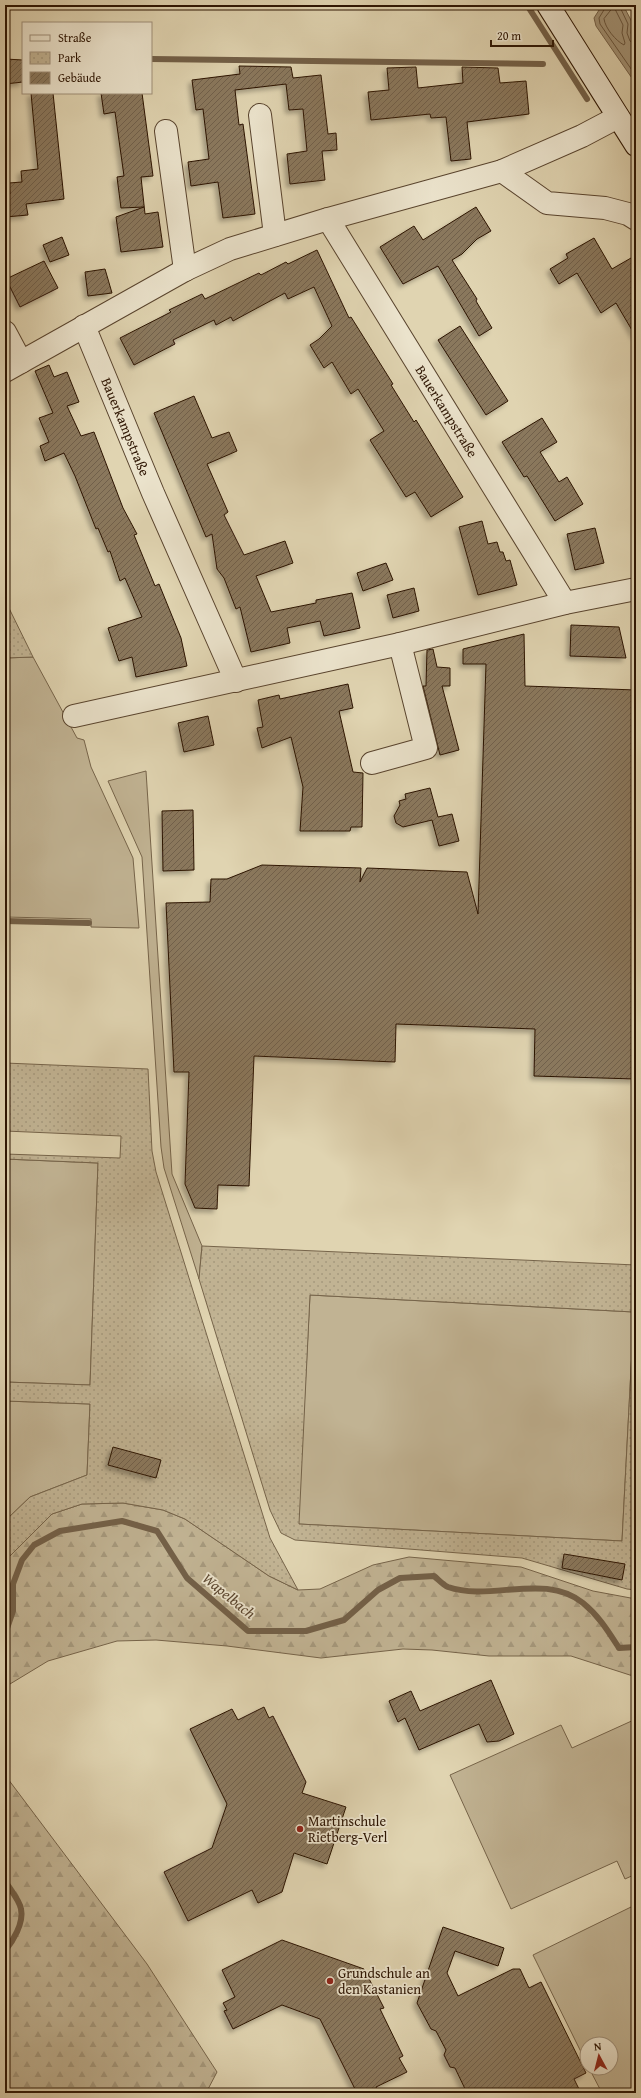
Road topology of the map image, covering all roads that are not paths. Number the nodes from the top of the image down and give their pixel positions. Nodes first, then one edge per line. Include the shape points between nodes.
1 (548, 5) edge
2 (260, 115) dead end
3 (618, 117) junction
4 (166, 131) dead end
5 (636, 145) edge
6 (502, 171) junction
7 (328, 219) junction
8 (636, 219) edge
9 (275, 235) junction
10 (185, 270) junction
11 (84, 326) junction
12 (5, 332) edge
13 (13, 367) edge
14 (636, 589) edge
15 (565, 603) junction
16 (400, 644) junction
17 (236, 681) junction
18 (74, 716) dead end
19 (372, 763) dead end

1 - 3 street
2 - 9 street
3 - 5 street
3 - 6 street via 582,136
4 - 10 street
6 - 7 street
6 - 8 street via 547,203 605,208 628,214
7 - 9 street
7 - 15 street, Bauerkampstraße
9 - 10 street via 230,249
10 - 11 street
11 - 13 street
11 - 17 street, Bauerkampstraße
12 - 13 street
14 - 15 street
15 - 16 street
16 - 17 street
16 - 19 street via 426,748
17 - 18 street

